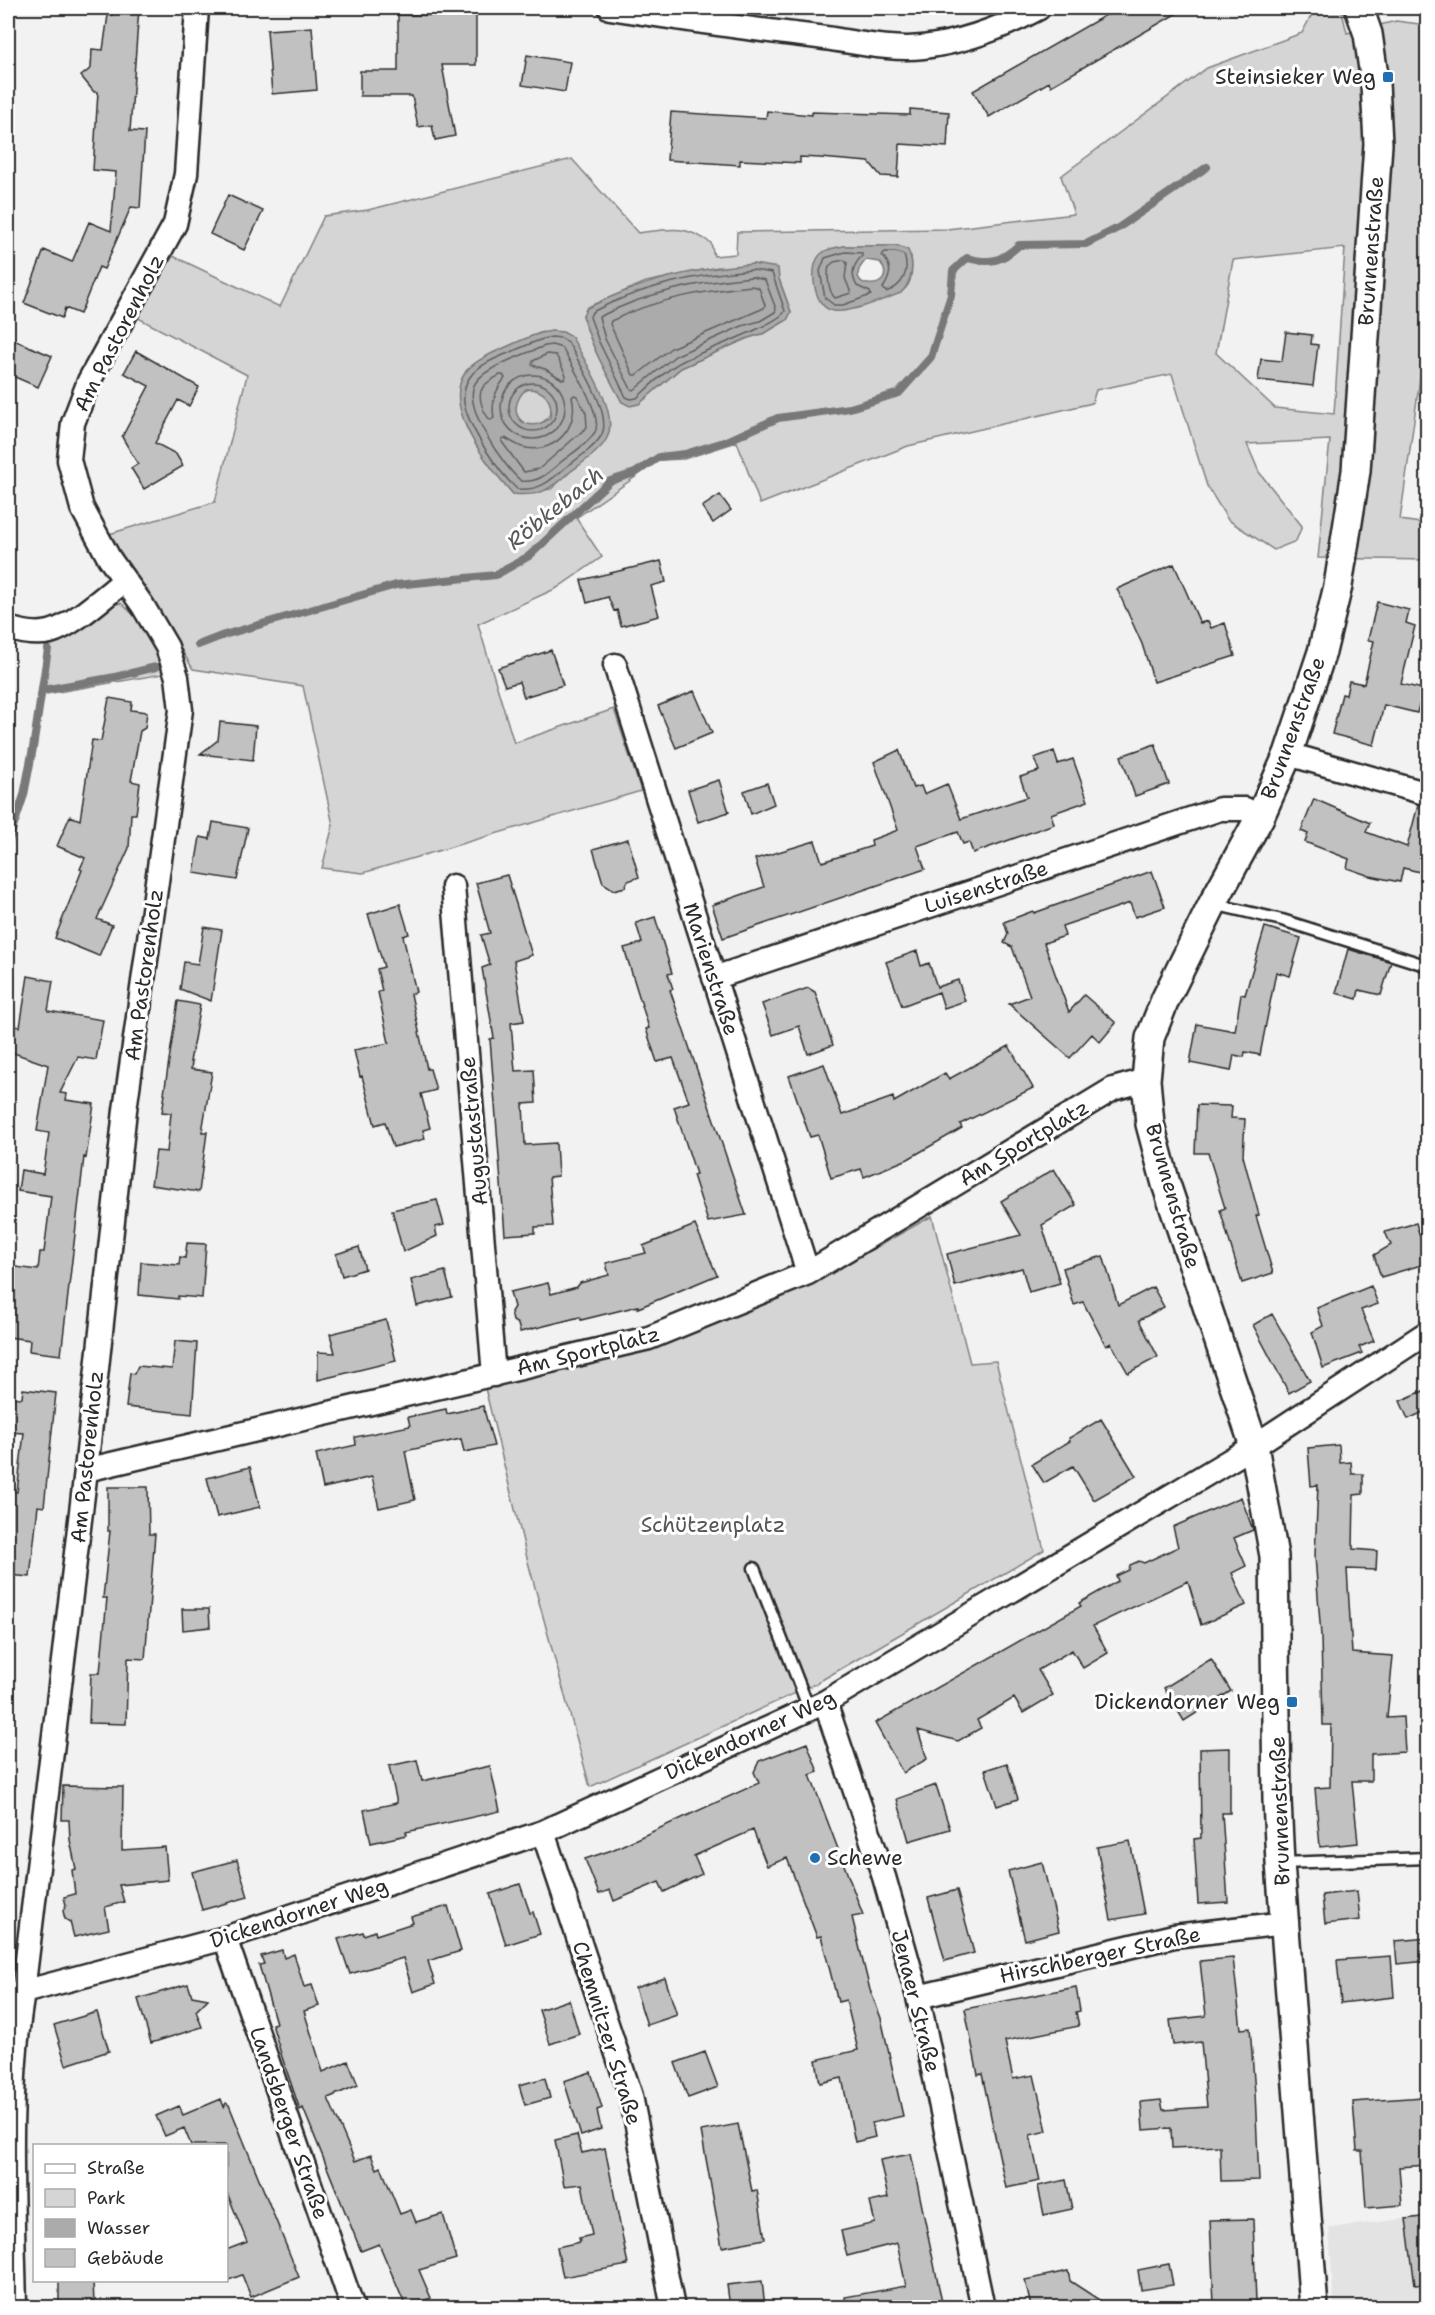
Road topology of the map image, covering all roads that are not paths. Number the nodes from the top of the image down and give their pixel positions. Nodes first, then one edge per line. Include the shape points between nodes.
1 (197, 8) edge
2 (610, 8) edge
3 (1039, 8) edge
4 (1359, 8) edge
5 (124, 581) junction
6 (8, 628) edge
7 (615, 664) dead end
8 (1288, 754) junction
9 (1428, 794) edge
10 (1260, 817) junction
11 (453, 886) dead end
12 (1213, 903) junction
13 (1428, 966) edge
14 (714, 978) junction
15 (1146, 1080) junction
16 (808, 1273) junction
17 (1428, 1332) edge
18 (494, 1375) junction
19 (1254, 1446) junction
20 (86, 1470) junction
21 (754, 1568) dead end
22 (817, 1705) junction
23 (543, 1832) junction
24 (1428, 1858) edge
25 (1280, 1863) junction
26 (1285, 1923) junction
27 (225, 1938) junction
28 (15, 1994) edge
29 (918, 1997) junction
30 (15, 2307) edge
31 (353, 2307) edge
32 (673, 2307) edge
33 (983, 2307) edge
34 (1314, 2307) edge

1 - 5 street, Am Pastorenholz via 186,174 175,224 89,381 73,423 69,460 82,508
2 - 3 street via 687,21 921,47 969,39
4 - 8 street, Brunnenstraße via 1368,34 1378,144 1356,471 1338,586 1322,652
5 - 6 street via 69,623 50,632
5 - 20 street, Am Pastorenholz via 167,646 177,677 181,710 125,1110
7 - 14 street, Marienstraße
8 - 9 street
8 - 10 street, Brunnenstraße
10 - 12 street, Brunnenstraße
10 - 14 street, Luisenstraße via 1245,809 1220,809
11 - 18 street, Augustastraße
12 - 13 lane via 1282,920
12 - 15 street, Brunnenstraße via 1150,1038
14 - 16 street, Marienstraße
15 - 16 street, Am Sportplatz via 1113,1089
15 - 19 street, Brunnenstraße via 1149,1124 1166,1184
16 - 18 street, Am Sportplatz via 649,1338
17 - 19 street, Dickendorner Weg
18 - 20 street, Am Sportplatz
19 - 22 street, Dickendorner Weg
19 - 25 street, Brunnenstraße via 1274,1556
20 - 28 street, Am Pastorenholz
21 - 22 lane
22 - 23 street, Dickendorner Weg
22 - 29 street, Jenaer Straße via 884,1877
23 - 27 street, Dickendorner Weg
23 - 32 street, Chemnitzer Straße via 631,2096
24 - 25 lane
25 - 26 street, Brunnenstraße
26 - 29 street, Hirschberger Straße via 1174,1936
26 - 34 street, Brunnenstraße
27 - 28 street, Dickendorner Weg
27 - 31 street, Landsberger Straße
28 - 30 street, Am Pastorenholz
29 - 33 street, Jenaer Straße

